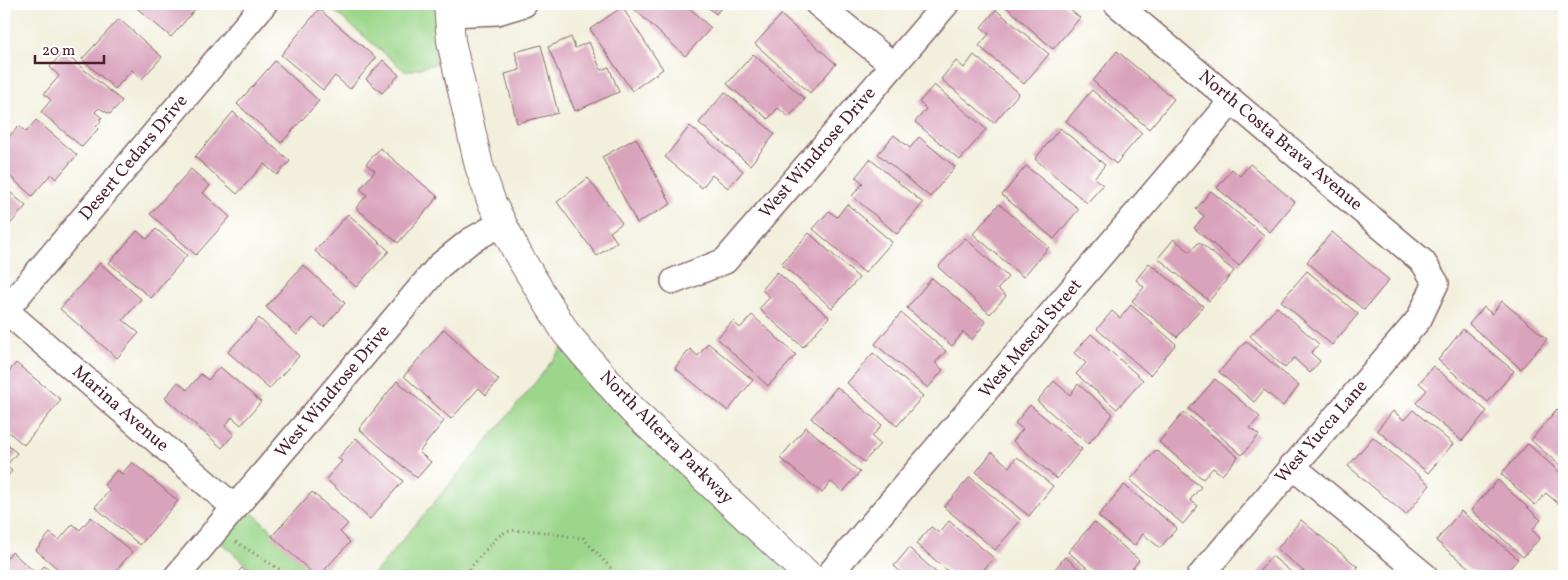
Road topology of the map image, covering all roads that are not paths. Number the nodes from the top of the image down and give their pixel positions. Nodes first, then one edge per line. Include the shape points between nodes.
1 (264, 4) edge
2 (524, 4) edge
3 (818, 4) edge
4 (946, 4) edge
5 (1117, 4) edge
6 (449, 9) edge
7 (893, 65) junction
8 (1232, 101) junction
9 (502, 223) junction
10 (674, 280) dead end
11 (1436, 283) joint
12 (5, 311) edge
13 (1292, 466) junction
14 (229, 515) junction
15 (177, 576) edge
16 (809, 576) edge
17 (828, 576) edge
18 (1200, 576) edge
19 (1424, 576) edge

1 - 12 street, Desert Cedars Drive
2 - 6 street via 497,12
3 - 7 street
4 - 7 street, West Windrose Drive
5 - 8 street, North Costa Brava Avenue
6 - 9 street, North Alterra Parkway via 451,41 479,166
7 - 10 street, West Windrose Drive via 725,261
8 - 11 street, North Costa Brava Avenue via 1423,262
8 - 17 street, West Mescal Street
9 - 14 street, West Windrose Drive via 470,240 439,266
9 - 16 street, North Alterra Parkway via 566,333 598,372 632,410
11 - 13 street, West Yucca Lane via 1419,319
12 - 14 street, Marina Avenue
13 - 18 street, West Yucca Lane
13 - 19 street
14 - 15 street, West Windrose Drive

